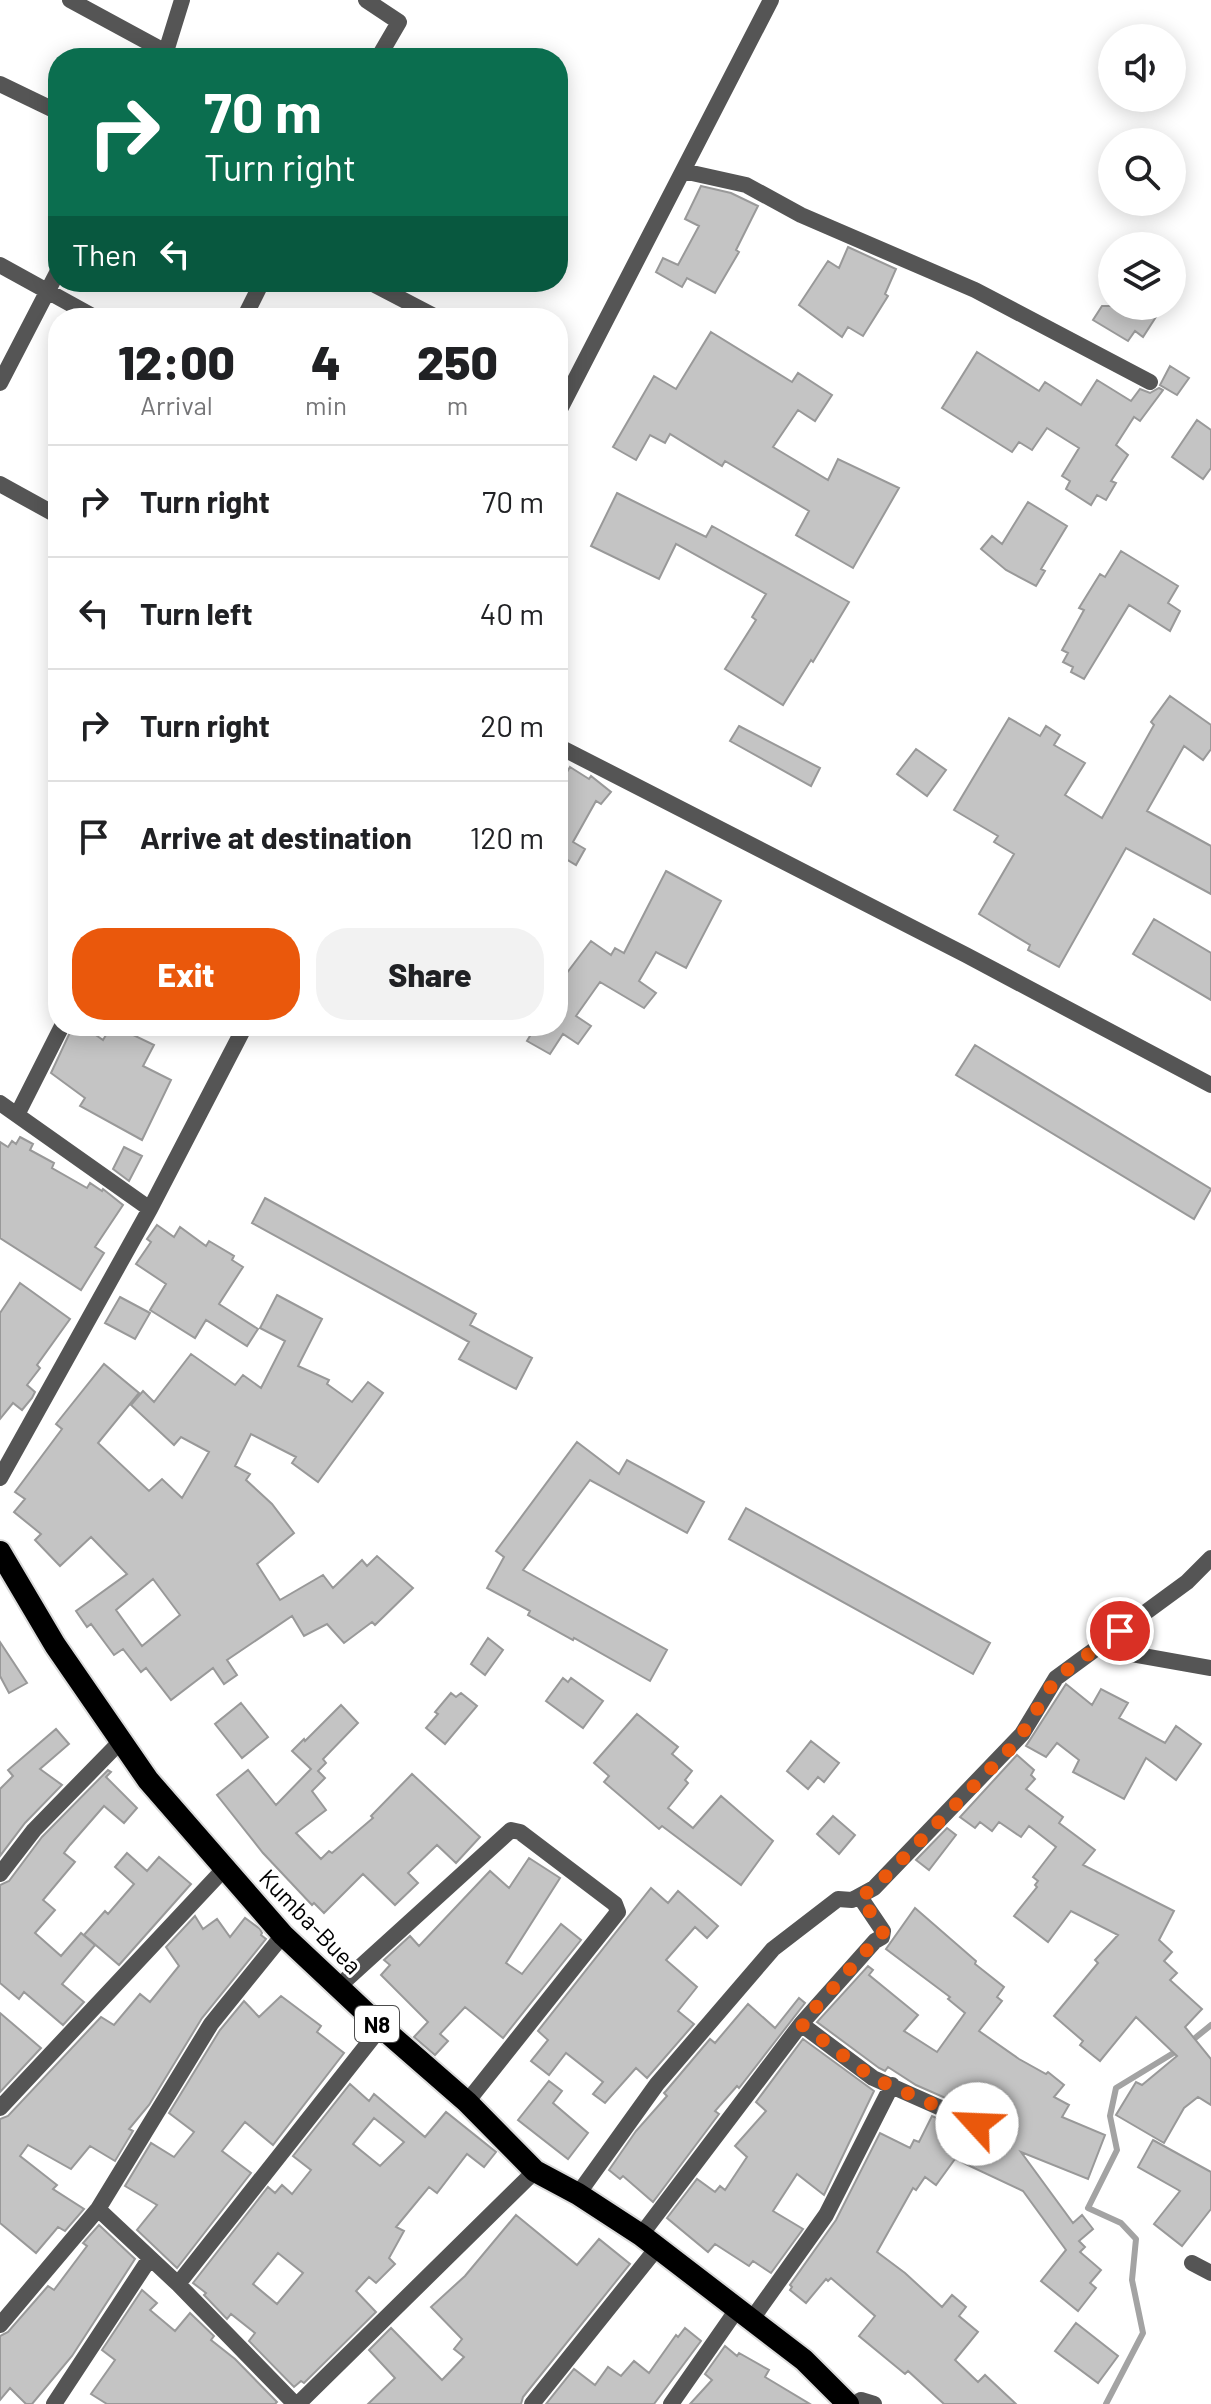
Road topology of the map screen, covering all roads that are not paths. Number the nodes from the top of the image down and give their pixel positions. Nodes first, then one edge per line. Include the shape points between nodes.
1 (70, 0) edge
2 (182, 0) edge
3 (366, 0) edge
4 (771, 0) edge
5 (155, 48) edge
6 (171, 48) edge
7 (384, 48) edge
8 (0, 84) edge
9 (48, 107) edge
10 (683, 171) junction
11 (0, 265) edge
12 (48, 291) joint
13 (50, 292) edge
14 (388, 292) edge
15 (78, 308) edge
16 (419, 308) edge
17 (568, 379) edge
18 (1150, 382) dead end
19 (0, 383) edge
20 (0, 484) edge
21 (48, 510) edge
22 (568, 751) edge
23 (57, 1036) edge
24 (240, 1036) edge
25 (1211, 1085) edge
26 (0, 1103) edge
27 (17, 1115) junction
28 (150, 1209) junction
29 (0, 1478) edge
30 (0, 1552) edge
31 (1211, 1558) edge
32 (1098, 1648) junction
33 (1211, 1668) edge
34 (120, 1742) junction
35 (225, 1868) junction
36 (0, 1874) edge
37 (860, 1897) junction
38 (283, 1935) junction
39 (338, 1987) junction
40 (801, 2024) junction
41 (381, 2027) junction
42 (892, 2085) junction
43 (467, 2102) junction
44 (0, 2108) edge
45 (977, 2124) dead end
46 (535, 2171) junction
47 (578, 2194) junction
48 (98, 2209) junction
49 (649, 2241) junction
50 (150, 2258) junction
51 (1192, 2263) dead end
52 (1211, 2273) edge
53 (178, 2284) junction
54 (745, 2313) junction
55 (0, 2325) edge
56 (54, 2404) edge
57 (296, 2404) edge
58 (532, 2404) edge
59 (671, 2404) edge
60 (848, 2404) edge
61 (855, 2404) edge
62 (874, 2404) edge

1 - 5 street
2 - 6 street
3 - 7 street via 399,22
4 - 10 street
8 - 9 street
10 - 17 street
10 - 18 street via 746,185 801,215 975,290
11 - 12 street
12 - 19 street
13 - 15 street
14 - 16 street
20 - 21 street
22 - 25 street
23 - 27 street
24 - 28 street
26 - 27 street
27 - 28 street
28 - 29 street
30 - 34 highway, Kumba-Buea / N8
31 - 32 street
32 - 33 street
32 - 37 street via 1056,1678 1010,1749
34 - 35 highway, Kumba-Buea / N8
34 - 36 street via 34,1830
35 - 38 highway, Kumba-Buea / N8
35 - 44 street
37 - 40 street via 882,1937
37 - 47 street via 838,1899 773,1949 657,2084
38 - 39 highway, Kumba-Buea / N8
38 - 48 street via 211,2024
39 - 41 highway, Kumba-Buea / N8
39 - 43 street via 511,1830 615,1904 618,1912
40 - 42 street via 873,2078
40 - 49 street
41 - 43 highway, Kumba-Buea / N8
41 - 53 street
42 - 45 street
42 - 54 street via 826,2215
43 - 46 highway, Kumba-Buea / N8
46 - 47 highway, Kumba-Buea / N8
46 - 57 street
47 - 49 highway, Kumba-Buea / N8
48 - 50 street
48 - 55 street
49 - 54 highway, Kumba-Buea / N8
49 - 58 street
50 - 53 street
50 - 56 street
51 - 52 street
53 - 57 street
54 - 59 street
54 - 60 highway, Kumba-Buea / N8
61 - 62 street

